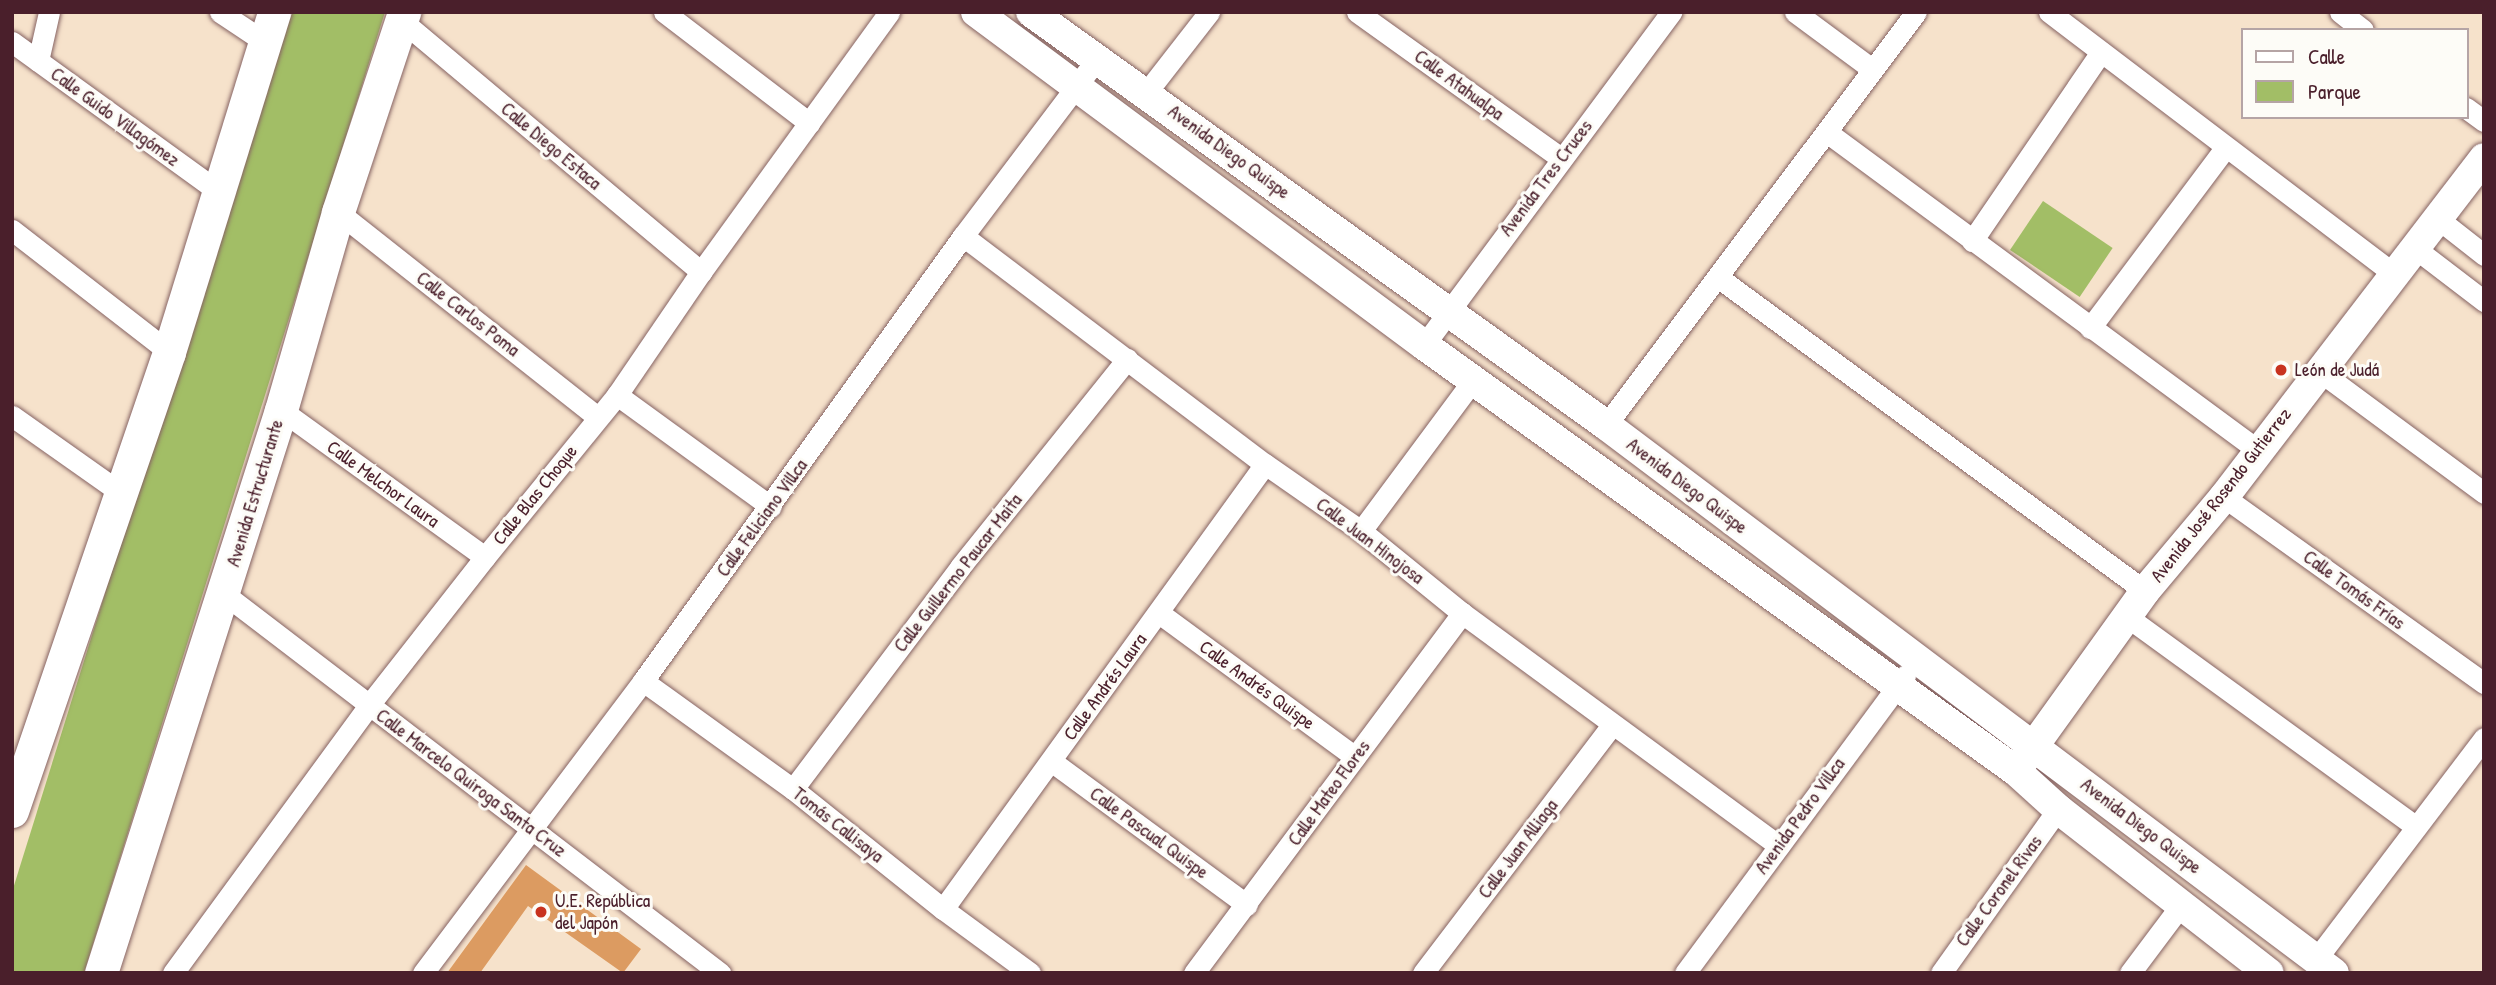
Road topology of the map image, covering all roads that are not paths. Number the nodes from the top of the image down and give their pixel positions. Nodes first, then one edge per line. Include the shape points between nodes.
1 (50, 12) edge
2 (220, 12) edge
3 (664, 12) edge
4 (890, 12) edge
5 (976, 12) edge
6 (1031, 12) edge
7 (1209, 12) edge
8 (1357, 12) edge
9 (1795, 12) edge
10 (1916, 12) edge
11 (2049, 12) edge
12 (2340, 12) edge
13 (1666, 14) edge
14 (403, 16) edge
15 (269, 27) edge
16 (2360, 28) edge
17 (12, 42) edge
18 (2101, 52) junction
19 (1096, 60) junction
20 (38, 61) junction
21 (1872, 69) junction
22 (1076, 86) junction
23 (1146, 93) junction
24 (2468, 109) edge
25 (2484, 121) edge
26 (809, 123) junction
27 (1828, 133) junction
28 (2226, 147) junction
29 (1560, 158) junction
30 (2484, 158) edge
31 (218, 191) junction
32 (338, 212) junction
33 (2437, 218) junction
34 (12, 230) edge
35 (962, 236) junction
36 (1972, 241) junction
37 (2416, 249) junction
38 (2484, 255) edge
39 (701, 272) junction
40 (2393, 274) junction
41 (1719, 278) junction
42 (2484, 300) edge
43 (1448, 310) junction
44 (2090, 328) junction
45 (1424, 345) junction
46 (169, 352) junction
47 (1127, 359) junction
48 (2318, 370) junction
49 (1474, 379) junction
50 (617, 395) junction
51 (281, 410) junction
52 (12, 416) edge
53 (598, 417) junction
54 (1606, 425) junction
55 (2259, 451) junction
56 (1265, 464) junction
57 (2484, 493) edge
58 (121, 494) junction
59 (2224, 497) junction
60 (771, 507) junction
61 (1361, 531) junction
62 (485, 557) junction
63 (2145, 591) junction
64 (223, 593) junction
65 (1159, 613) junction
66 (1462, 613) junction
67 (2126, 616) junction
68 (1919, 662) junction
69 (643, 681) junction
70 (2484, 683) edge
71 (1895, 686) junction
72 (369, 705) junction
73 (1612, 725) junction
74 (2484, 738) edge
75 (2032, 746) junction
76 (1355, 757) junction
77 (1051, 761) junction
78 (2016, 771) junction
79 (793, 789) junction
80 (14, 800) edge
81 (2058, 809) junction
82 (2415, 826) junction
83 (532, 829) junction
84 (1779, 846) junction
85 (1247, 905) junction
86 (2182, 905) junction
87 (943, 909) junction
88 (2326, 965) edge
89 (101, 973) edge
90 (173, 973) edge
91 (423, 973) edge
92 (720, 973) edge
93 (1030, 973) edge
94 (1194, 973) edge
95 (1423, 973) edge
96 (1685, 973) edge
97 (1941, 973) edge
98 (2130, 973) edge
99 (2269, 973) edge

1 - 20 street
2 - 15 street
3 - 26 street
4 - 26 street, Calle Blas Choque
5 - 22 street, Avenida Diego Quispe
6 - 19 street, Avenida Diego Quispe
7 - 23 street
8 - 29 street, Calle Atahualpa
9 - 21 street
10 - 21 street
11 - 18 street
12 - 16 street
13 - 29 street, Avenida Tres Cruces
14 - 32 main road, Avenida Estructurante
14 - 39 street, Calle Diego Estaca
15 - 31 main road
17 - 20 street, Calle Guido Villagómez
18 - 28 street
18 - 36 street
19 - 22 street, Calle Feliciano Villca
19 - 23 street, Avenida Diego Quispe
20 - 31 street, Calle Guido Villagómez
21 - 27 street
22 - 35 street, Calle Feliciano Villca
22 - 45 street, Avenida Diego Quispe
23 - 43 street, Avenida Diego Quispe
24 - 25 street
26 - 39 street, Calle Blas Choque
27 - 36 street
27 - 41 street
28 - 40 street
28 - 44 street
29 - 43 street, Avenida Tres Cruces
30 - 33 street, Avenida José Rosendo Gutierrez
31 - 46 main road
32 - 51 main road, Avenida Estructurante
32 - 53 street, Calle Carlos Poma
33 - 37 street, Avenida José Rosendo Gutierrez
33 - 38 street
34 - 46 street
35 - 47 street, Calle Juan Hinojosa
35 - 60 street, Calle Feliciano Villca
36 - 44 street
37 - 40 street, Avenida José Rosendo Gutierrez
37 - 42 street
39 - 50 street, Calle Blas Choque
40 - 48 street, Avenida José Rosendo Gutierrez
41 - 54 street
41 - 63 street
43 - 45 street, Avenida Tres Cruces
43 - 54 street, Avenida Diego Quispe
44 - 55 street
45 - 49 street, Avenida Diego Quispe
46 - 58 main road
47 - 56 street, Calle Juan Hinojosa
47 - 79 street, Calle Guillermo Paucar Maita via 960,568
48 - 55 street, Avenida José Rosendo Gutierrez
48 - 57 street
49 - 61 street
49 - 71 street, Avenida Diego Quispe
50 - 53 street, Calle Blas Choque
50 - 60 street
51 - 62 street, Calle Melchor Laura
51 - 64 main road, Avenida Estructurante
52 - 58 street
53 - 62 street, Calle Blas Choque
54 - 68 street, Avenida Diego Quispe
55 - 59 street, Avenida José Rosendo Gutierrez
56 - 61 street, Calle Juan Hinojosa
56 - 65 street, Calle Andrés Laura
58 - 80 main road
59 - 63 street, Avenida José Rosendo Gutierrez
59 - 70 street, Calle Tomás Frías
60 - 69 street, Calle Feliciano Villca
61 - 66 street, Calle Juan Hinojosa
62 - 72 street, Calle Blas Choque
63 - 67 street, Avenida José Rosendo Gutierrez
64 - 72 street, Calle Marcelo Quiroga Santa Cruz
64 - 89 main road, Avenida Estructurante
65 - 76 street, Calle Andrés Quispe
65 - 77 street, Calle Andrés Laura
66 - 73 street, Calle Juan Hinojosa
66 - 76 street, Calle Mateo Flores
67 - 75 street, Avenida José Rosendo Gutierrez
67 - 82 street
68 - 71 street, Avenida Pedro Villca
68 - 75 street, Avenida Diego Quispe
69 - 79 street, Tomás Callisaya
69 - 83 street, Calle Feliciano Villca
71 - 78 street, Avenida Diego Quispe
71 - 84 street, Avenida Pedro Villca
72 - 83 street, Calle Marcelo Quiroga Santa Cruz
72 - 90 street, Calle Blas Choque
73 - 84 street, Calle Juan Hinojosa
73 - 95 street, Calle Juan Alliaga
74 - 82 street
75 - 78 street, Avenida José Rosendo Gutierrez
75 - 88 street, Avenida Diego Quispe
76 - 85 street, Calle Mateo Flores
77 - 85 street, Calle Pascual Quispe
77 - 87 street, Calle Andrés Laura
78 - 81 street, Avenida Diego Quispe
79 - 87 street, Tomás Callisaya
81 - 86 street, Avenida Diego Quispe
81 - 97 street, Calle Coronel Rivas
82 - 88 street
83 - 91 street, Calle Feliciano Villca
83 - 92 street, Calle Marcelo Quiroga Santa Cruz
84 - 96 street, Avenida Pedro Villca
85 - 94 street, Calle Mateo Flores
86 - 98 street
86 - 99 street, Avenida Diego Quispe
87 - 93 street, Tomás Callisaya

